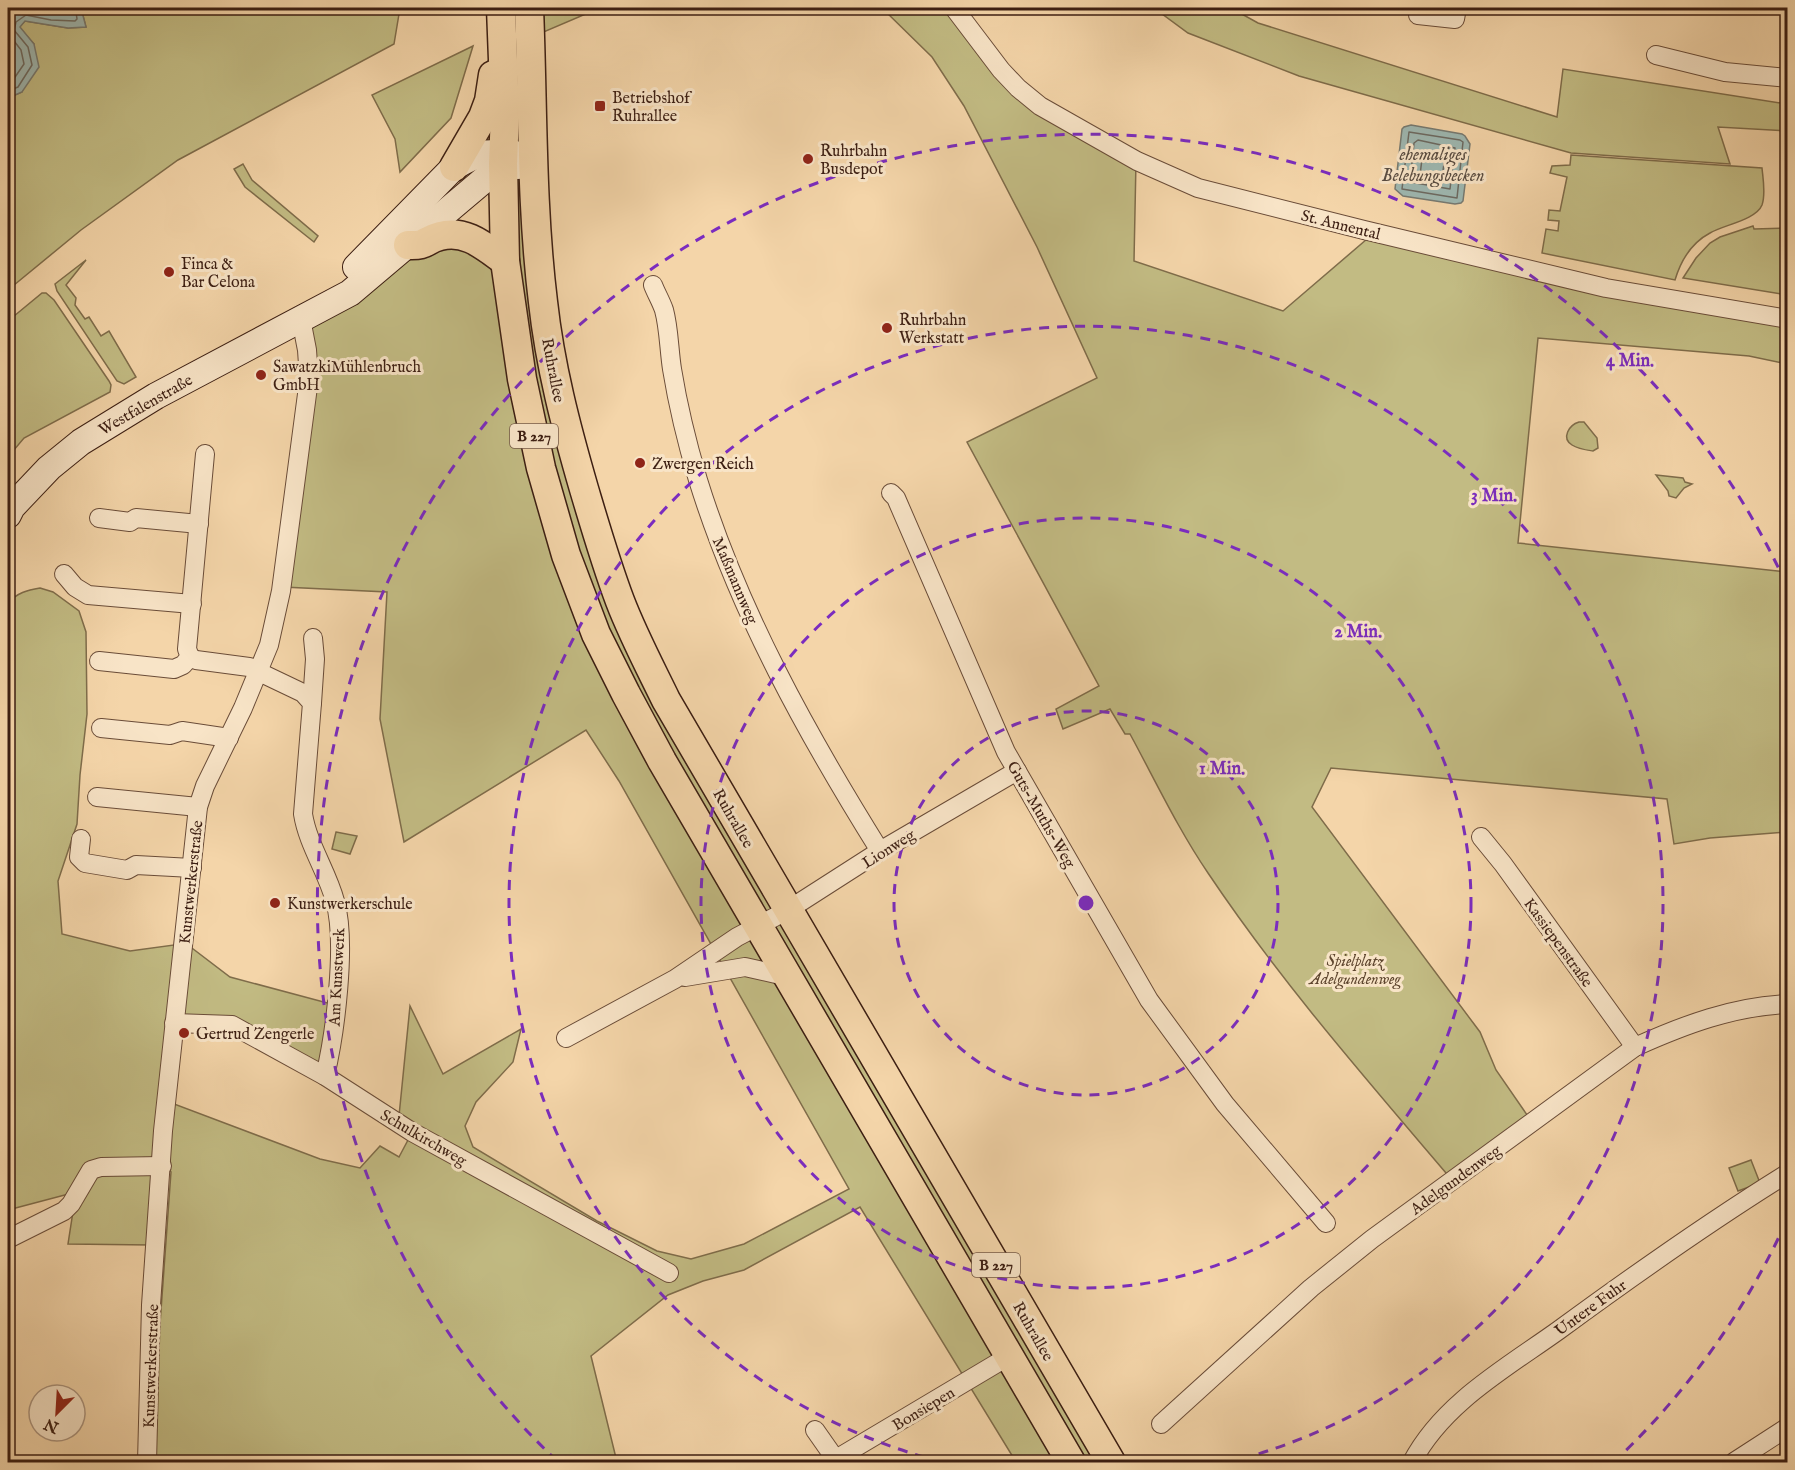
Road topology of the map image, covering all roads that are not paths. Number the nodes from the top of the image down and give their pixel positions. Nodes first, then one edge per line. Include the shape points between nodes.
1 (501, 8) edge
2 (529, 8) edge
3 (954, 8) edge
4 (1419, 8) edge
5 (1456, 8) edge
6 (502, 48) junction
7 (1656, 55) dead end
8 (1788, 78) edge
9 (532, 116) junction
10 (505, 158) junction
11 (454, 167) junction
12 (534, 201) junction
13 (408, 245) junction
14 (505, 261) junction
15 (653, 285) dead end
16 (301, 319) junction
17 (1788, 319) edge
18 (205, 454) dead end
19 (891, 493) dead end
20 (8, 515) edge
21 (99, 518) dead end
22 (199, 524) junction
23 (64, 574) dead end
24 (192, 604) junction
25 (313, 638) dead end
26 (190, 657) junction
27 (99, 661) dead end
28 (260, 671) junction
29 (312, 703) junction
30 (101, 728) dead end
31 (229, 738) junction
32 (1017, 771) junction
33 (97, 797) dead end
34 (198, 807) junction
35 (1481, 837) dead end
36 (81, 839) dead end
37 (880, 851) junction
38 (192, 868) junction
39 (788, 910) junction
40 (758, 925) junction
41 (789, 977) junction
42 (675, 979) junction
43 (1788, 1004) edge
44 (174, 1023) junction
45 (566, 1038) dead end
46 (1635, 1047) junction
47 (325, 1076) junction
48 (162, 1166) junction
49 (1788, 1173) edge
50 (1326, 1223) dead end
51 (8, 1239) edge
52 (669, 1273) dead end
53 (1009, 1356) junction
54 (1161, 1424) dead end
55 (1788, 1427) edge
56 (816, 1430) dead end
57 (833, 1461) edge
58 (147, 1462) edge
59 (1071, 1462) edge
60 (1111, 1462) edge
61 (1412, 1462) edge
62 (1734, 1462) edge

1 - 6 main road, B 227
2 - 9 main road, B 227
3 - 17 street, St. Annental via 1001,70 1040,106 1137,161 1198,188 1606,288
4 - 5 street via 1418,15 1455,19
6 - 10 main road, B 227
6 - 11 main road via 483,117
7 - 8 street via 1725,72
9 - 10 main road, Westfalenstraße
9 - 12 main road, Ruhrallee / B 227
10 - 11 main road, Westfalenstraße via 485,152
10 - 12 main road via 519,167
10 - 13 main road, Westfalenstraße
10 - 14 main road, Ruhrallee / B 227
11 - 16 main road, Westfalenstraße via 366,260 322,295
12 - 39 main road, Ruhrallee / B 227 via 554,375 620,602 666,700
13 - 14 main road via 422,246 436,237 452,234 474,239
13 - 16 main road, Westfalenstraße via 350,293
14 - 40 main road, Ruhrallee / B 227 via 522,380 542,468 566,555 596,634
15 - 37 street, Maßmannweg via 664,310 686,437 711,519 739,590 772,664
16 - 20 main road, Westfalenstraße via 97,431 49,468
16 - 28 street, Kunstwerkerstraße via 309,379 281,591
18 - 22 street
19 - 32 street, Guts-Muths-Weg via 994,728
21 - 22 street
22 - 24 street
23 - 24 street via 88,595
24 - 26 street via 187,649
25 - 29 street, Am Kunstwerk
26 - 27 street via 174,669
26 - 28 street
28 - 29 street via 303,693
28 - 31 street, Kunstwerkerstraße
29 - 47 street, Am Kunstwerk via 303,814 339,919 339,964
30 - 31 street via 170,735 182,731
31 - 34 street, Kunstwerkerstraße
32 - 37 street, Lionweg
32 - 50 street, Guts-Muths-Weg via 1149,1000 1225,1104
33 - 34 street
34 - 38 street, Kunstwerkerstraße
35 - 46 street, Kassiepenstraße
36 - 38 street via 79,856 85,863 127,870 136,865
37 - 39 street, Lionweg
38 - 44 street, Kunstwerkerstraße
39 - 40 street, Lionweg
39 - 60 main road, Ruhrallee / B 227
40 - 41 main road, Ruhrallee / B 227
40 - 42 street
41 - 42 street via 745,967
41 - 53 main road, Ruhrallee / B 227
42 - 45 street
43 - 46 street, Adelgundenweg via 1706,1019
44 - 47 street, Schulkirchweg via 232,1025
44 - 48 street, Kunstwerkerstraße
46 - 54 street, Adelgundenweg via 1372,1239 1311,1288
47 - 52 street, Schulkirchweg via 412,1132
48 - 51 street via 91,1170 64,1211
48 - 58 street, Kunstwerkerstraße via 151,1305
49 - 61 street, Untere Fuhr via 1738,1203 1482,1386 1433,1428
53 - 57 street, Bonsiepen
53 - 59 main road, Ruhrallee / B 227
55 - 62 street
56 - 57 street, Bonsiepen

